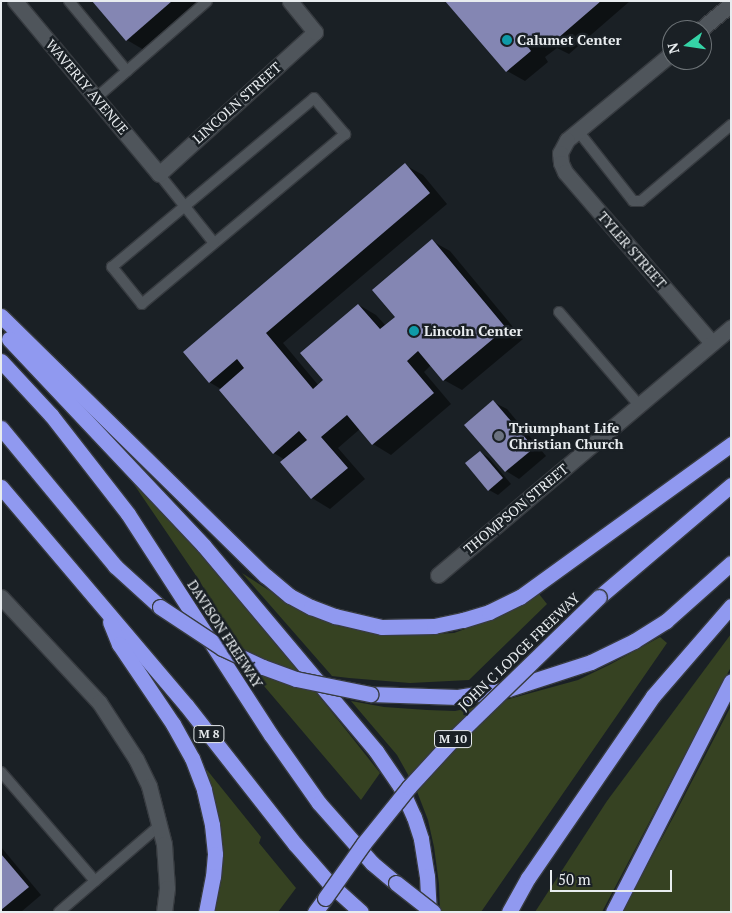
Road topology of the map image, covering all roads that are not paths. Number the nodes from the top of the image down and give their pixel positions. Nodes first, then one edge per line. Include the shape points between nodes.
1 (15, 1) edge
2 (69, 1) edge
3 (207, 1) edge
4 (290, 1) edge
5 (731, 4) edge
6 (712, 20) edge
7 (662, 61) edge
8 (127, 71) junction
9 (96, 98) junction
10 (731, 125) edge
11 (578, 131) junction
12 (159, 174) junction
13 (184, 205) junction
14 (214, 243) junction
15 (559, 312) dead end
16 (1, 316) edge
17 (731, 327) edge
18 (1, 331) edge
19 (712, 343) junction
20 (1, 362) edge
21 (639, 405) junction
22 (1, 428) edge
23 (731, 444) edge
24 (731, 485) edge
25 (1, 487) edge
26 (731, 563) edge
27 (438, 575) dead end
28 (1, 597) edge
29 (731, 606) edge
30 (104, 609) junction
31 (731, 681) edge
32 (1, 772) edge
33 (159, 823) junction
34 (95, 881) junction
35 (319, 907) edge
36 (59, 912) edge
37 (164, 912) edge
38 (206, 912) edge
39 (361, 912) edge
40 (429, 912) edge
41 (433, 912) edge
42 (509, 912) edge
43 (613, 912) edge

1 - 9 street, WAVERLY AVENUE
2 - 8 lane
3 - 8 lane
4 - 12 street, LINCOLN STREET via 315,32
5 - 6 street
7 - 11 street
8 - 9 lane
9 - 12 street, WAVERLY AVENUE
10 - 11 lane via 641,201 633,201
11 - 19 street, TYLER STREET via 562,146 560,153 564,172
12 - 13 lane
13 - 14 lane
13 - 14 lane via 112,267 142,304
13 - 14 lane via 314,98 345,134
15 - 21 lane
16 - 23 highway via 290,596 335,616 382,627 434,626 463,620 520,597
17 - 19 street, THOMPSON STREET
18 - 40 highway via 204,546 376,751 400,786 414,818 427,876
19 - 21 street, THOMPSON STREET
20 - 41 highway, DAVISON FREEWAY, bridge via 51,415 128,514 319,804 372,863
21 - 27 street, THOMPSON STREET
22 - 26 highway, bridge via 115,566 160,607 222,648 263,667 296,679 370,694 458,697 508,689 574,668 634,641 666,621
24 - 35 highway, JOHN C LODGE FREEWAY / M 10, bridge via 599,597 428,766 364,843
25 - 30 highway, M 8
28 - 33 street via 100,702 140,768
29 - 42 highway via 653,696 528,878
30 - 38 highway via 119,644 192,758 204,790 212,825 214,854
30 - 39 highway, M 8 via 186,705 311,862
31 - 43 highway
32 - 34 lane
33 - 34 lane
33 - 37 street via 166,866
34 - 36 lane

